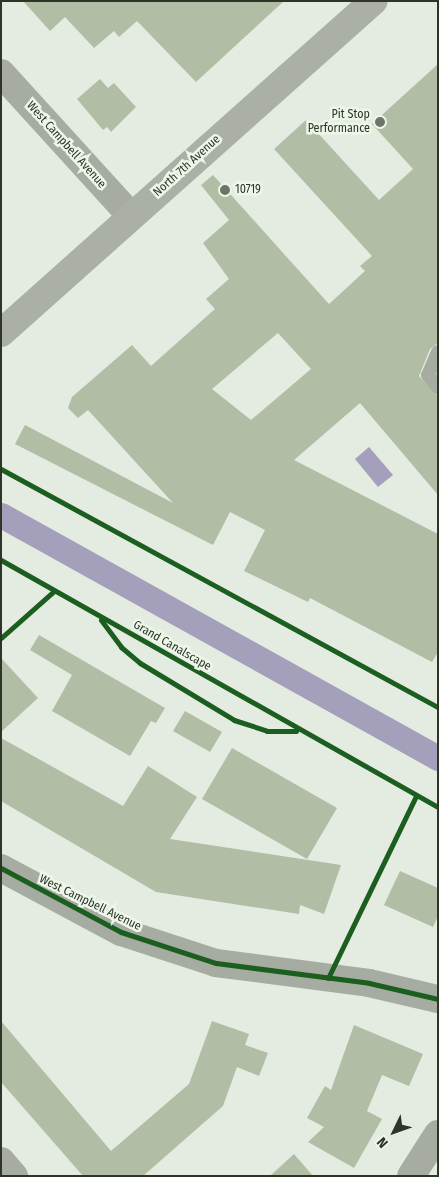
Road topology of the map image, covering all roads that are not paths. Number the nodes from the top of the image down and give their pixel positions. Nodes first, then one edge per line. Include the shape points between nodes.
1 (374, 1) edge
2 (1, 73) edge
3 (131, 216) junction
4 (1, 333) edge
5 (438, 352) edge
6 (438, 387) edge
7 (1, 868) edge
8 (438, 999) edge
9 (438, 1134) edge
10 (1, 1161) edge
11 (14, 1176) edge
12 (411, 1176) edge

1 - 3 main road, North 7th Avenue
2 - 3 street, West Campbell Avenue
3 - 4 main road, North 7th Avenue
5 - 6 lane via 428,375
7 - 8 street, West Campbell Avenue via 121,932 216,963 369,983
9 - 12 street
10 - 11 street

